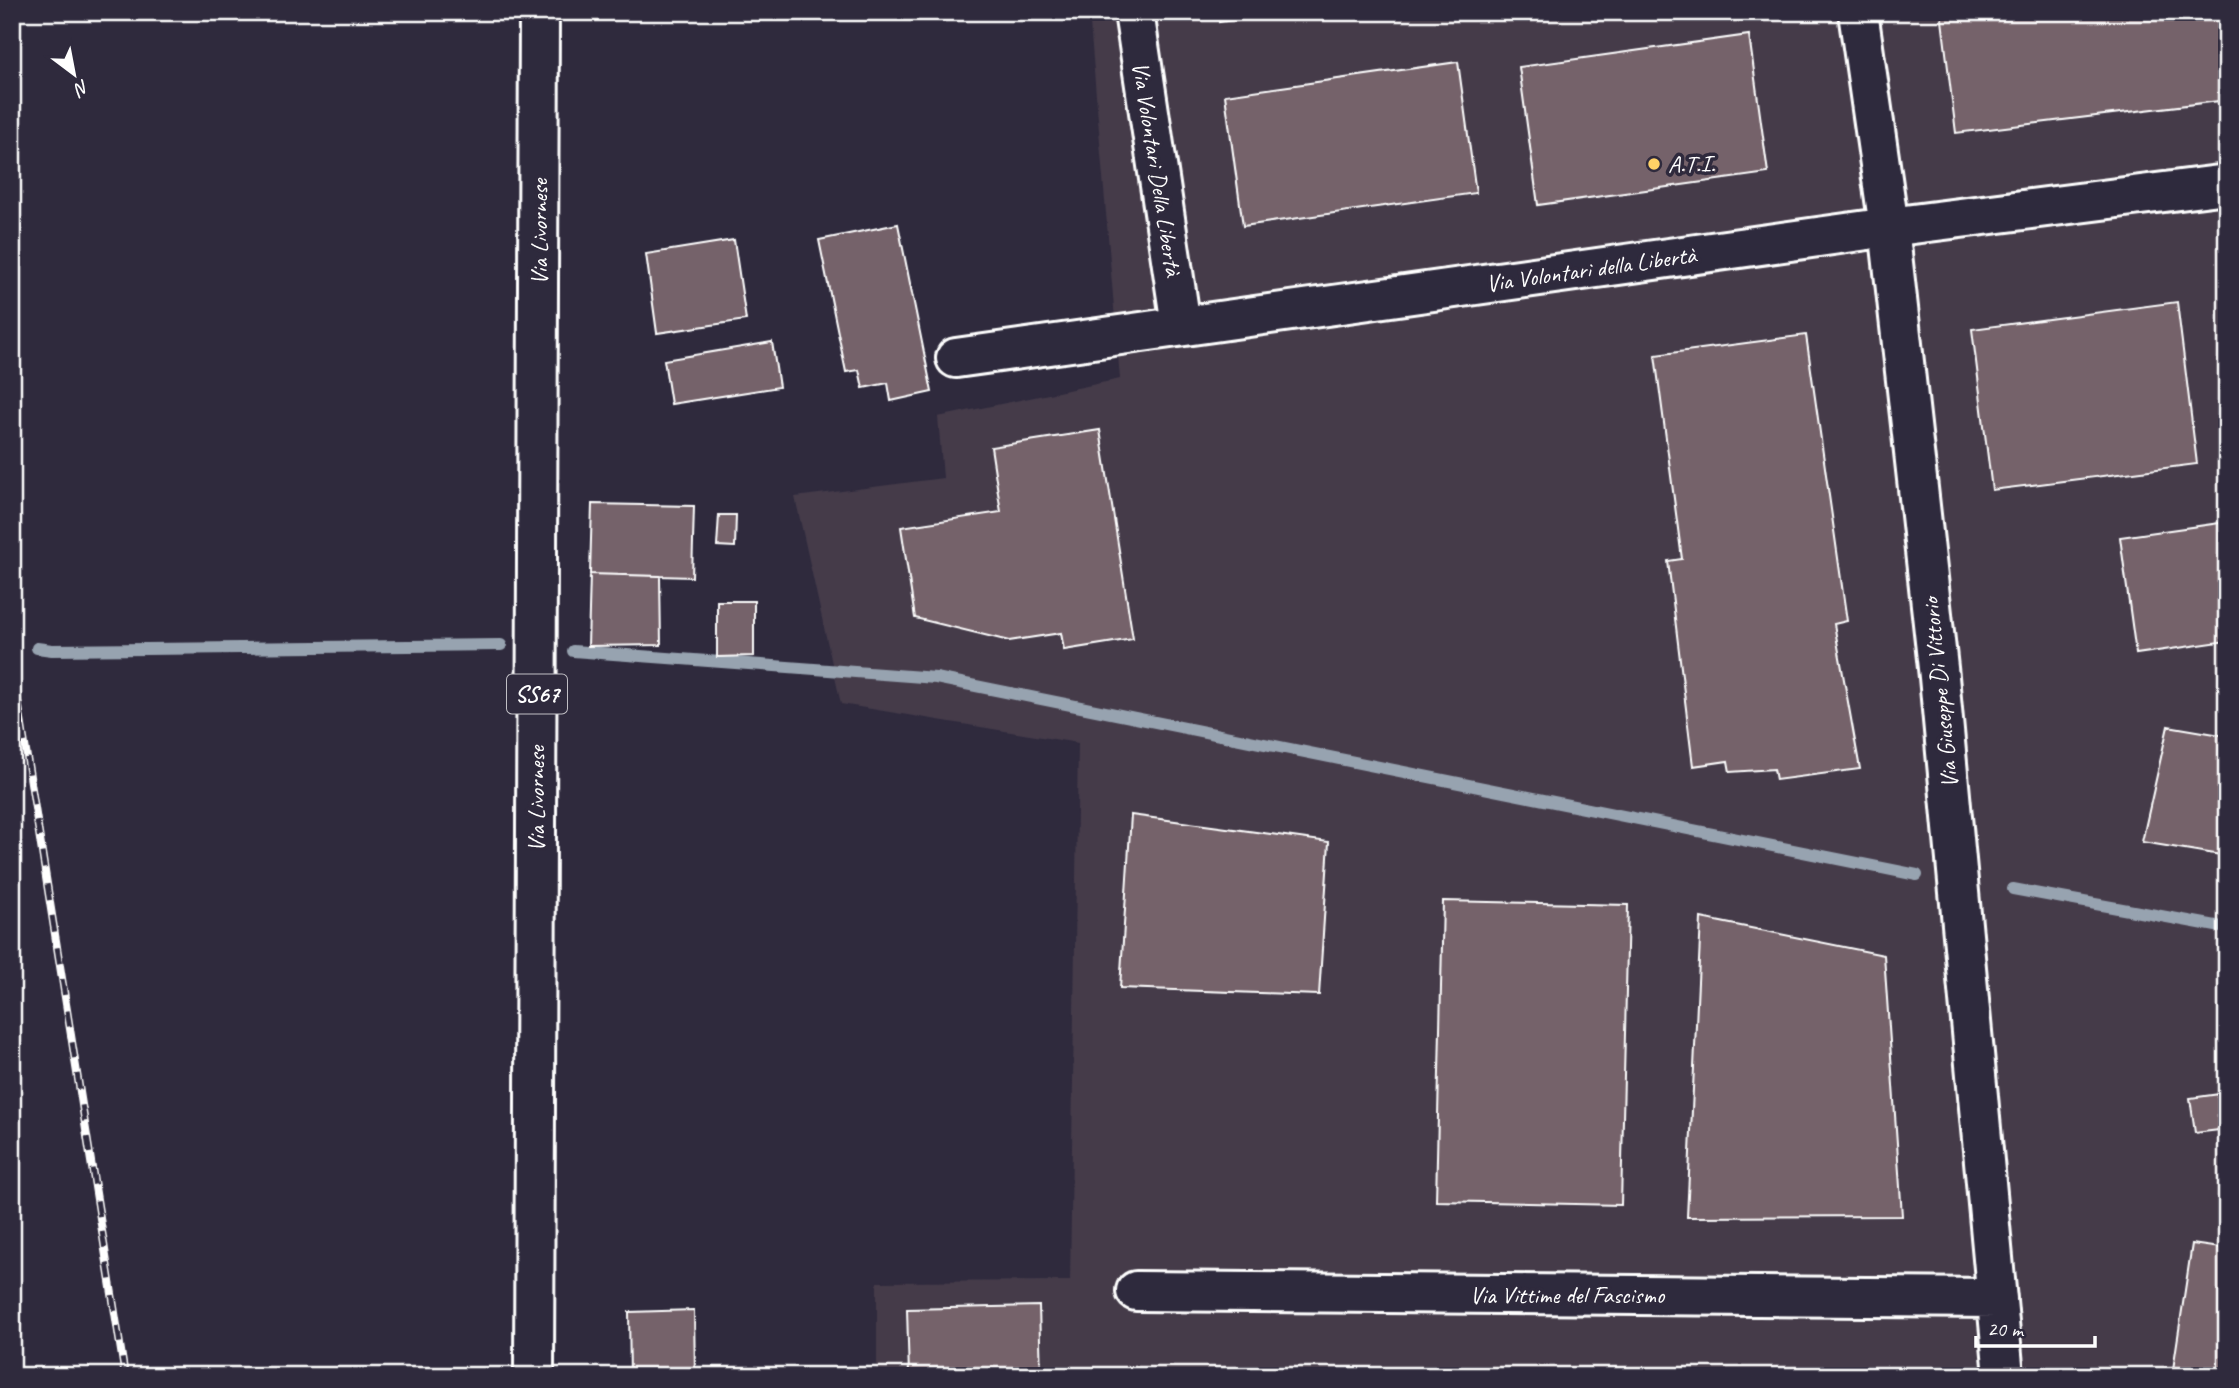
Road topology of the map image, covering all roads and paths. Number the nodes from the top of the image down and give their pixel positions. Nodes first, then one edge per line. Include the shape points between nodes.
1 (539, 12) edge
2 (1134, 12) edge
3 (1858, 12) edge
4 (2227, 184) edge
5 (1889, 227) junction
6 (1181, 326) junction
7 (956, 358) dead end
8 (1136, 1291) dead end
9 (1997, 1298) junction
10 (534, 1376) edge
11 (2004, 1376) edge

1 - 10 street, Via Livornese / SS67
2 - 6 street, Via Volontari Della Libertà
3 - 5 street, Via Giuseppe Di Vittorio
4 - 5 street, Via Volontari della Libertà
5 - 6 street, Via Volontari della Libertà
5 - 9 street, Via Giuseppe Di Vittorio via 1939,677
6 - 7 street, Via Volontari della Libertà
8 - 9 street, Via Vittime del Fascismo
9 - 11 street, Via Giuseppe Di Vittorio

